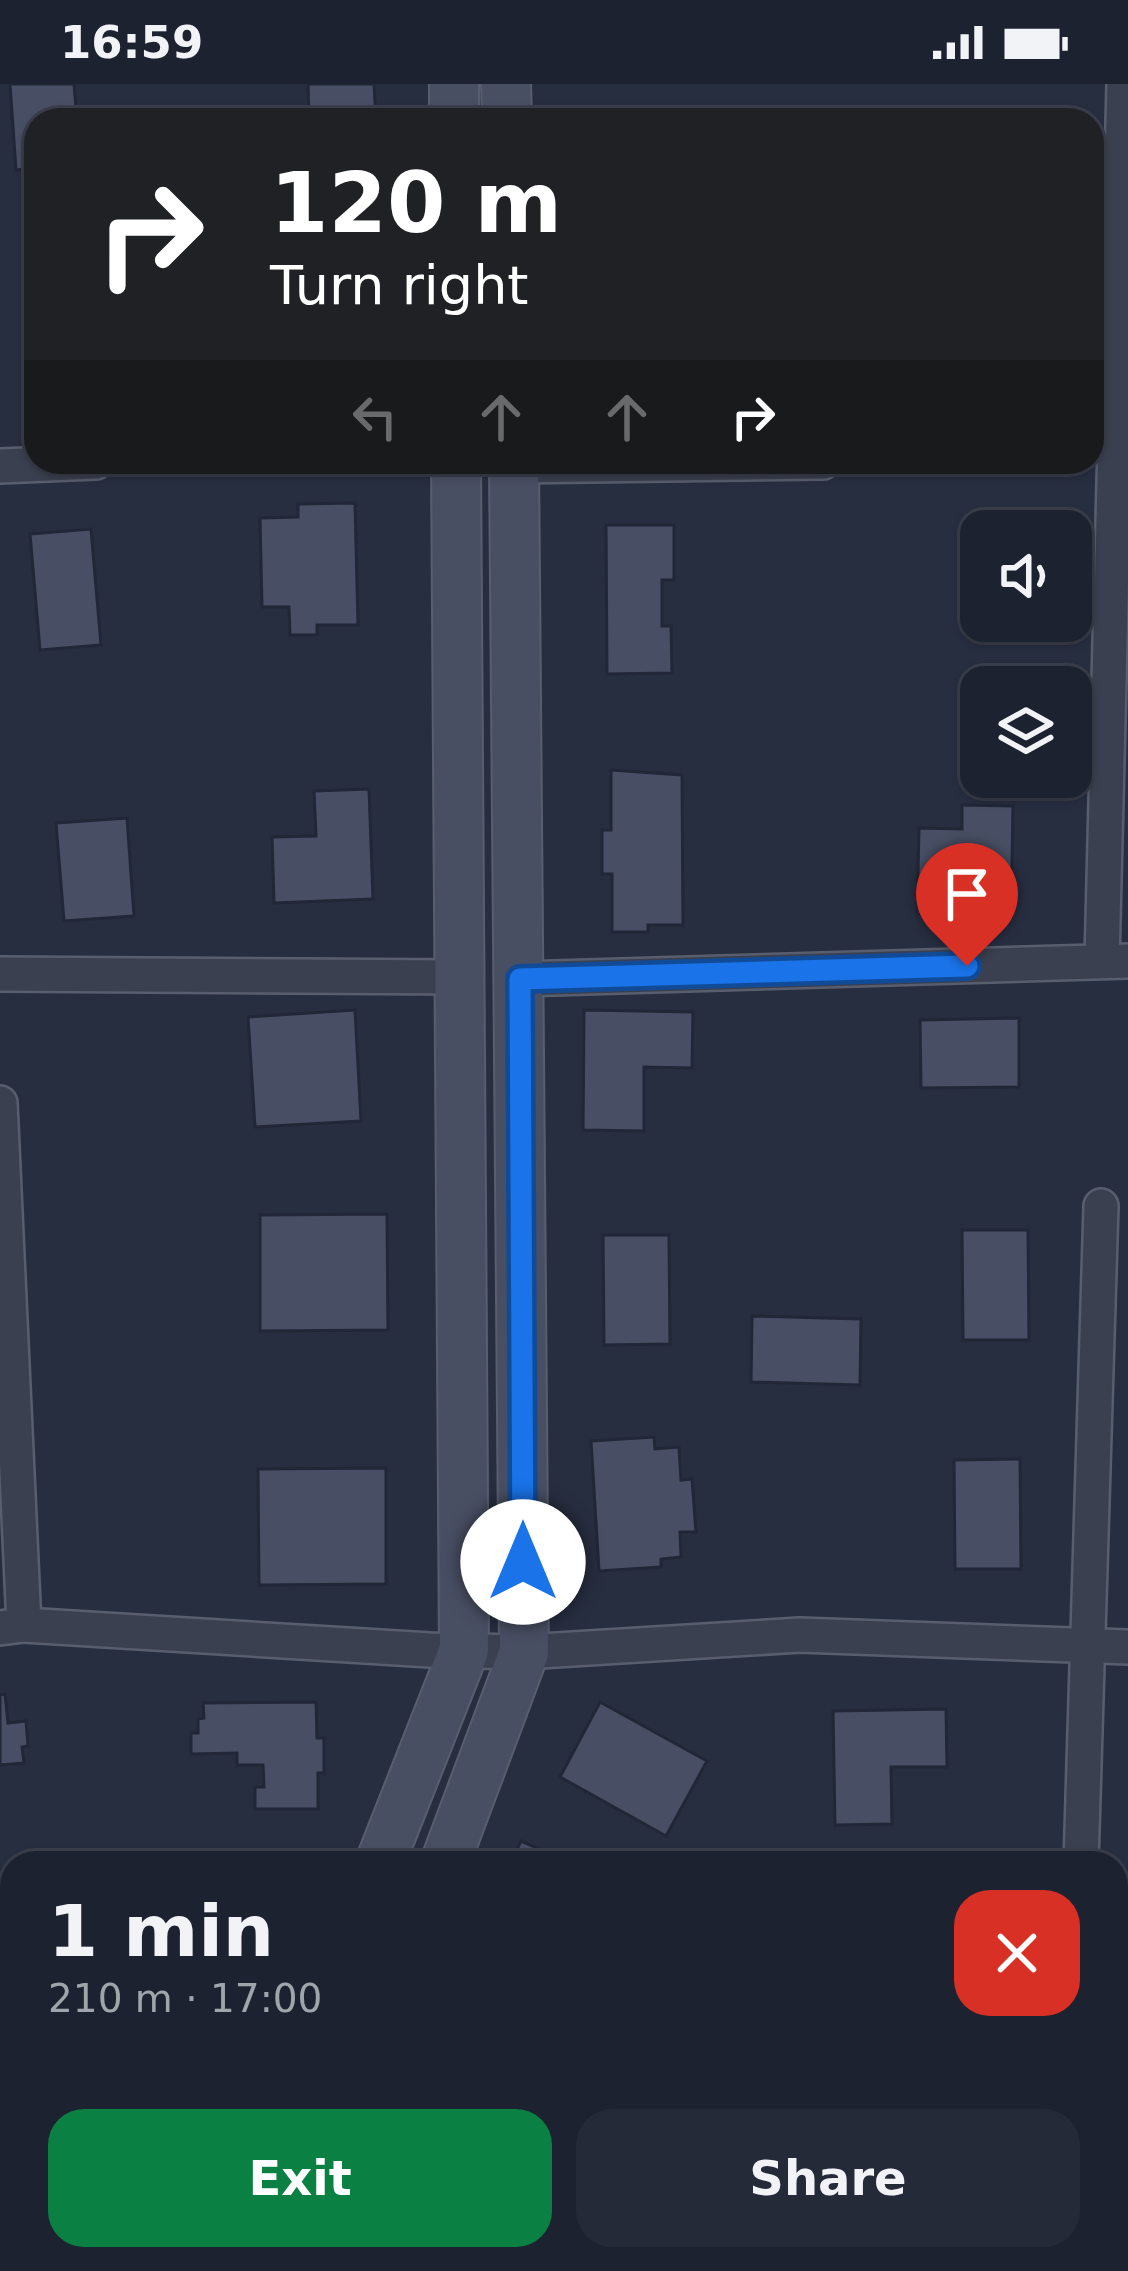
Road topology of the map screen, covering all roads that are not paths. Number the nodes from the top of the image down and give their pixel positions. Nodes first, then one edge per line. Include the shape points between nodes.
1 (1124, 84) edge
2 (1126, 201) edge
3 (1112, 458) edge
4 (456, 474) edge
5 (514, 474) edge
6 (1115, 960) edge
7 (0, 974) edge
8 (462, 977) junction
9 (520, 979) junction
10 (0, 1102) edge
11 (1101, 1206) dead end
12 (12, 1626) edge
13 (1090, 1644) junction
14 (1128, 1647) edge
15 (464, 1651) junction
16 (524, 1652) junction
17 (385, 1851) edge
18 (449, 1851) edge
19 (1082, 1851) edge

1 - 2 street
2 - 3 street
3 - 6 street
4 - 8 main road
5 - 9 main road
6 - 9 street
7 - 8 street
8 - 15 main road
9 - 16 main road
10 - 12 street
11 - 13 street
12 - 15 street
13 - 14 street
13 - 16 street via 800,1634
13 - 19 street
15 - 16 street
15 - 17 main road
16 - 18 main road

